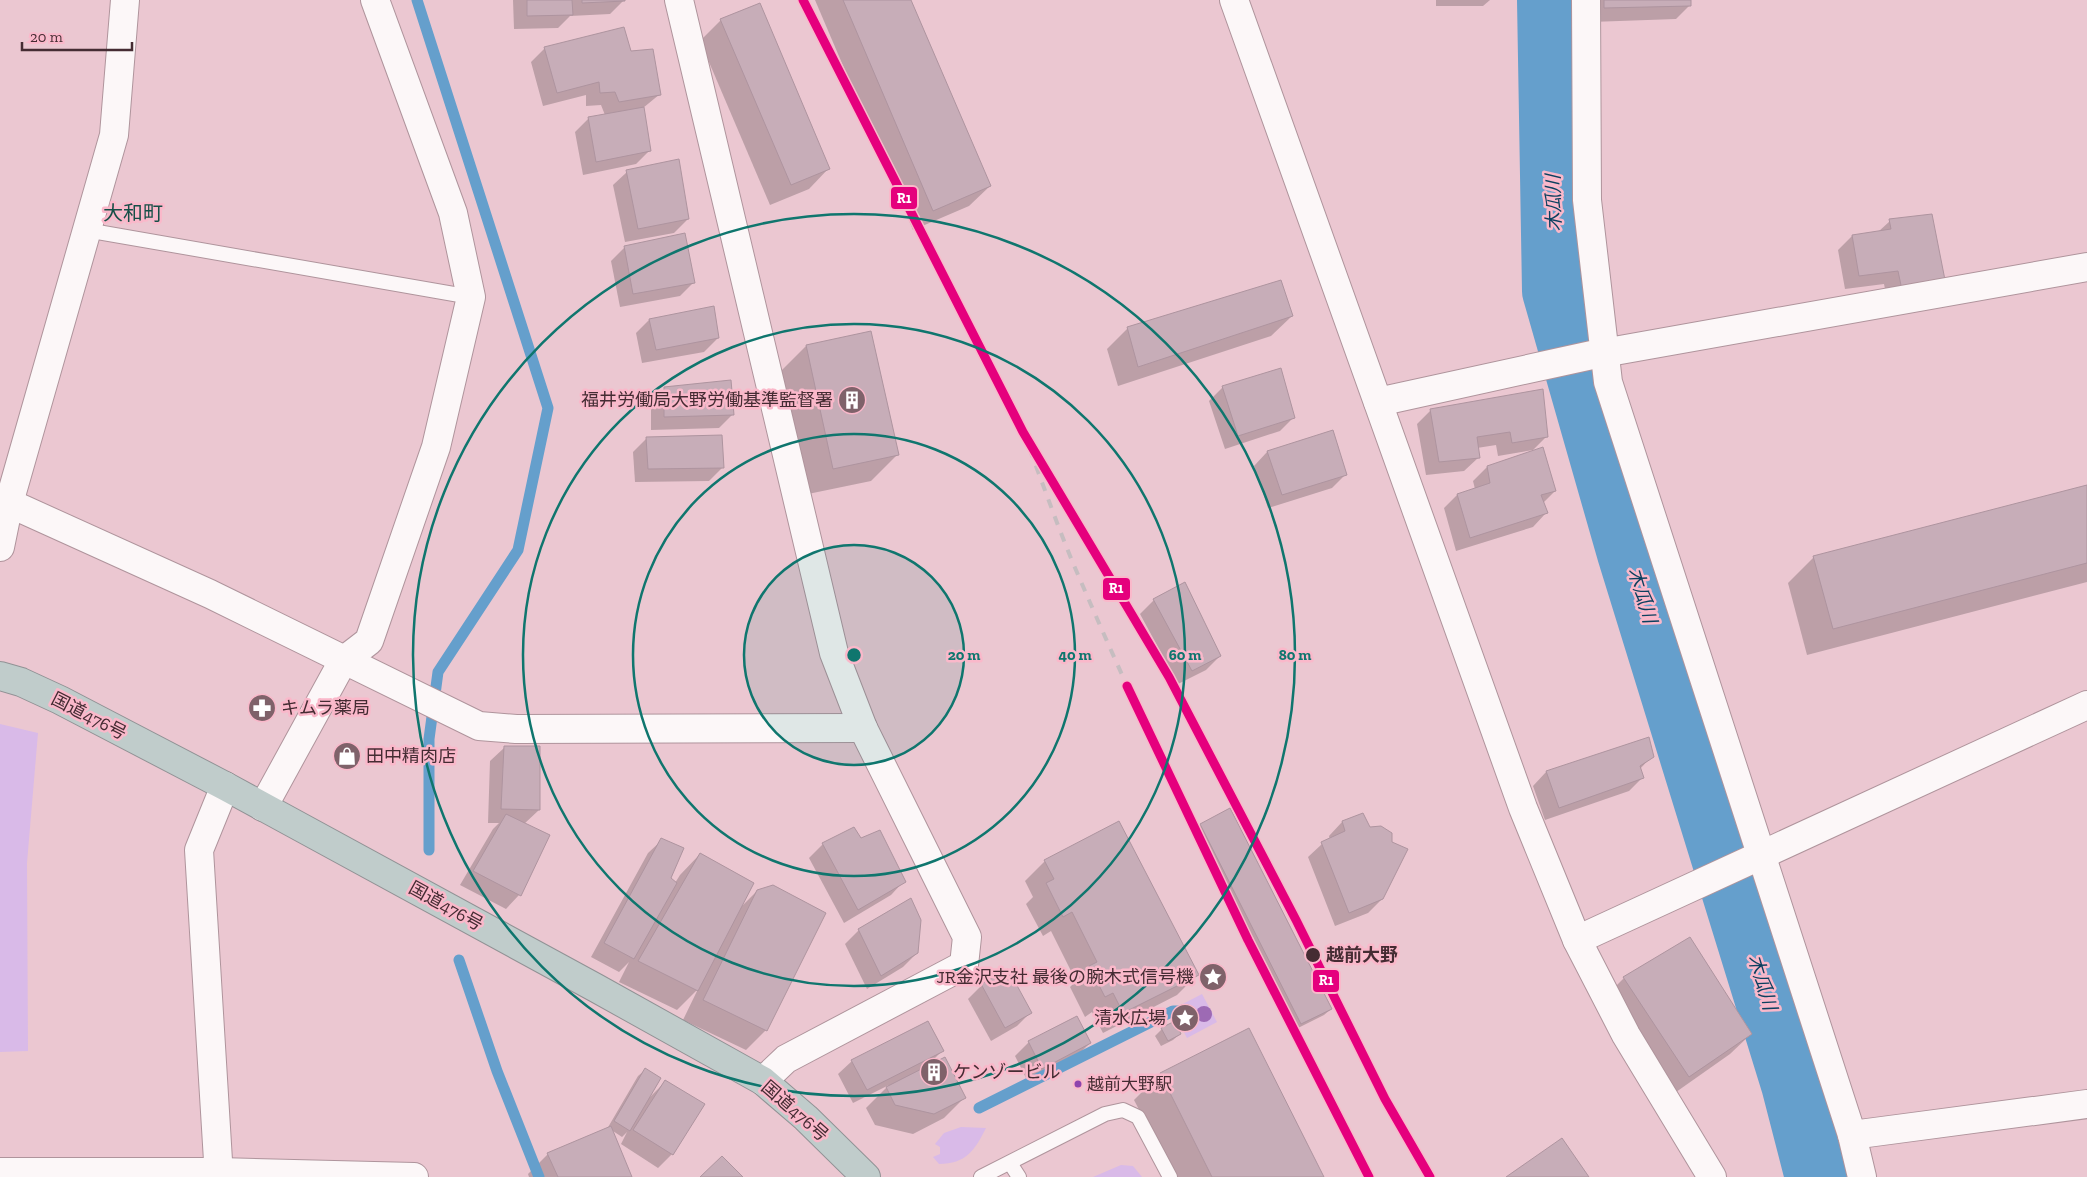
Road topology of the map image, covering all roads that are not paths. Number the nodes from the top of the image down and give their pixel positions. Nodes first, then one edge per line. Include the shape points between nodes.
1 (125, 0) edge
2 (375, 0) edge
3 (679, 0) edge
4 (1234, 0) edge
5 (1586, 0) edge
6 (86, 230) junction
7 (2087, 267) edge
8 (471, 296) junction
9 (1599, 354) junction
10 (1378, 402) junction
11 (5, 502) edge
12 (0, 547) edge
13 (343, 661) junction
14 (0, 676) edge
15 (2087, 704) edge
16 (863, 728) junction
17 (224, 786) junction
18 (263, 807) junction
19 (1754, 857) junction
20 (1576, 940) junction
21 (763, 1081) junction
22 (2087, 1104) edge
23 (1852, 1135) junction
24 (1010, 1163) junction
25 (0, 1172) edge
26 (219, 1174) edge
27 (414, 1177) edge
28 (866, 1177) edge
29 (981, 1177) edge
30 (1019, 1177) edge
31 (1170, 1177) edge
32 (1712, 1177) edge
33 (1862, 1177) edge

1 - 6 street via 114,135
2 - 8 street via 453,213
3 - 16 street via 834,653
4 - 10 street
5 - 9 street via 1588,200
6 - 8 lane
6 - 11 street
7 - 9 street
8 - 13 street via 436,447 376,622 369,640
9 - 10 street
9 - 19 street
10 - 20 street via 1523,808
11 - 12 street
11 - 13 street via 210,594
13 - 16 street via 479,726 516,729
13 - 18 street
14 - 17 highway, 国道476号 via 60,700
15 - 19 street
16 - 21 street via 967,937 964,965 786,1059
17 - 18 highway, 国道476号
17 - 26 street via 199,850
18 - 21 highway, 国道476号
19 - 20 street
19 - 23 street
20 - 32 street via 1626,1035
21 - 28 highway, 国道476号
22 - 23 street
23 - 33 street
24 - 29 lane
24 - 30 lane
24 - 31 lane via 1106,1114 1123,1110 1138,1117
25 - 26 street
26 - 27 street

